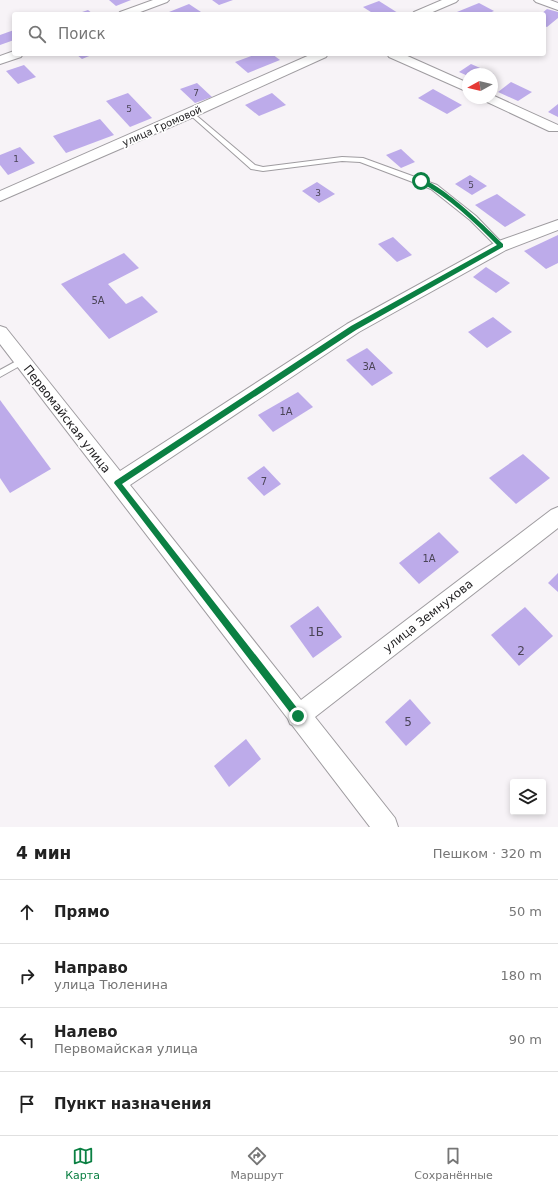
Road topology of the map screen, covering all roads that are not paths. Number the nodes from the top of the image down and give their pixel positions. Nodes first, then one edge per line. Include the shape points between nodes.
1 (163, 0) edge
2 (452, 0) edge
3 (540, 0) edge
4 (558, 7) edge
5 (130, 12) edge
6 (423, 12) edge
7 (12, 56) edge
8 (318, 56) edge
9 (397, 56) edge
10 (0, 60) edge
11 (462, 85) edge
12 (498, 102) edge
13 (191, 113) junction
14 (554, 128) dead end
15 (0, 196) edge
16 (558, 225) edge
17 (501, 246) junction
18 (0, 332) edge
19 (22, 361) junction
20 (0, 374) edge
21 (118, 483) junction
22 (558, 516) edge
23 (298, 716) junction
24 (386, 827) edge

1 - 5 street
2 - 6 street
3 - 4 street
7 - 10 street
8 - 13 street, улица Громовой
9 - 11 street
12 - 14 street
13 - 15 street, улица Громовой
13 - 17 lane via 252,167 263,169 342,159 361,160 421,181 434,187 473,218
16 - 17 street
17 - 21 street via 353,328
18 - 19 street, Первомайская улица
19 - 20 lane
19 - 21 street, Первомайская улица
21 - 23 street, Первомайская улица
22 - 23 street, улица Земнухова
23 - 24 street, Первомайская улица

